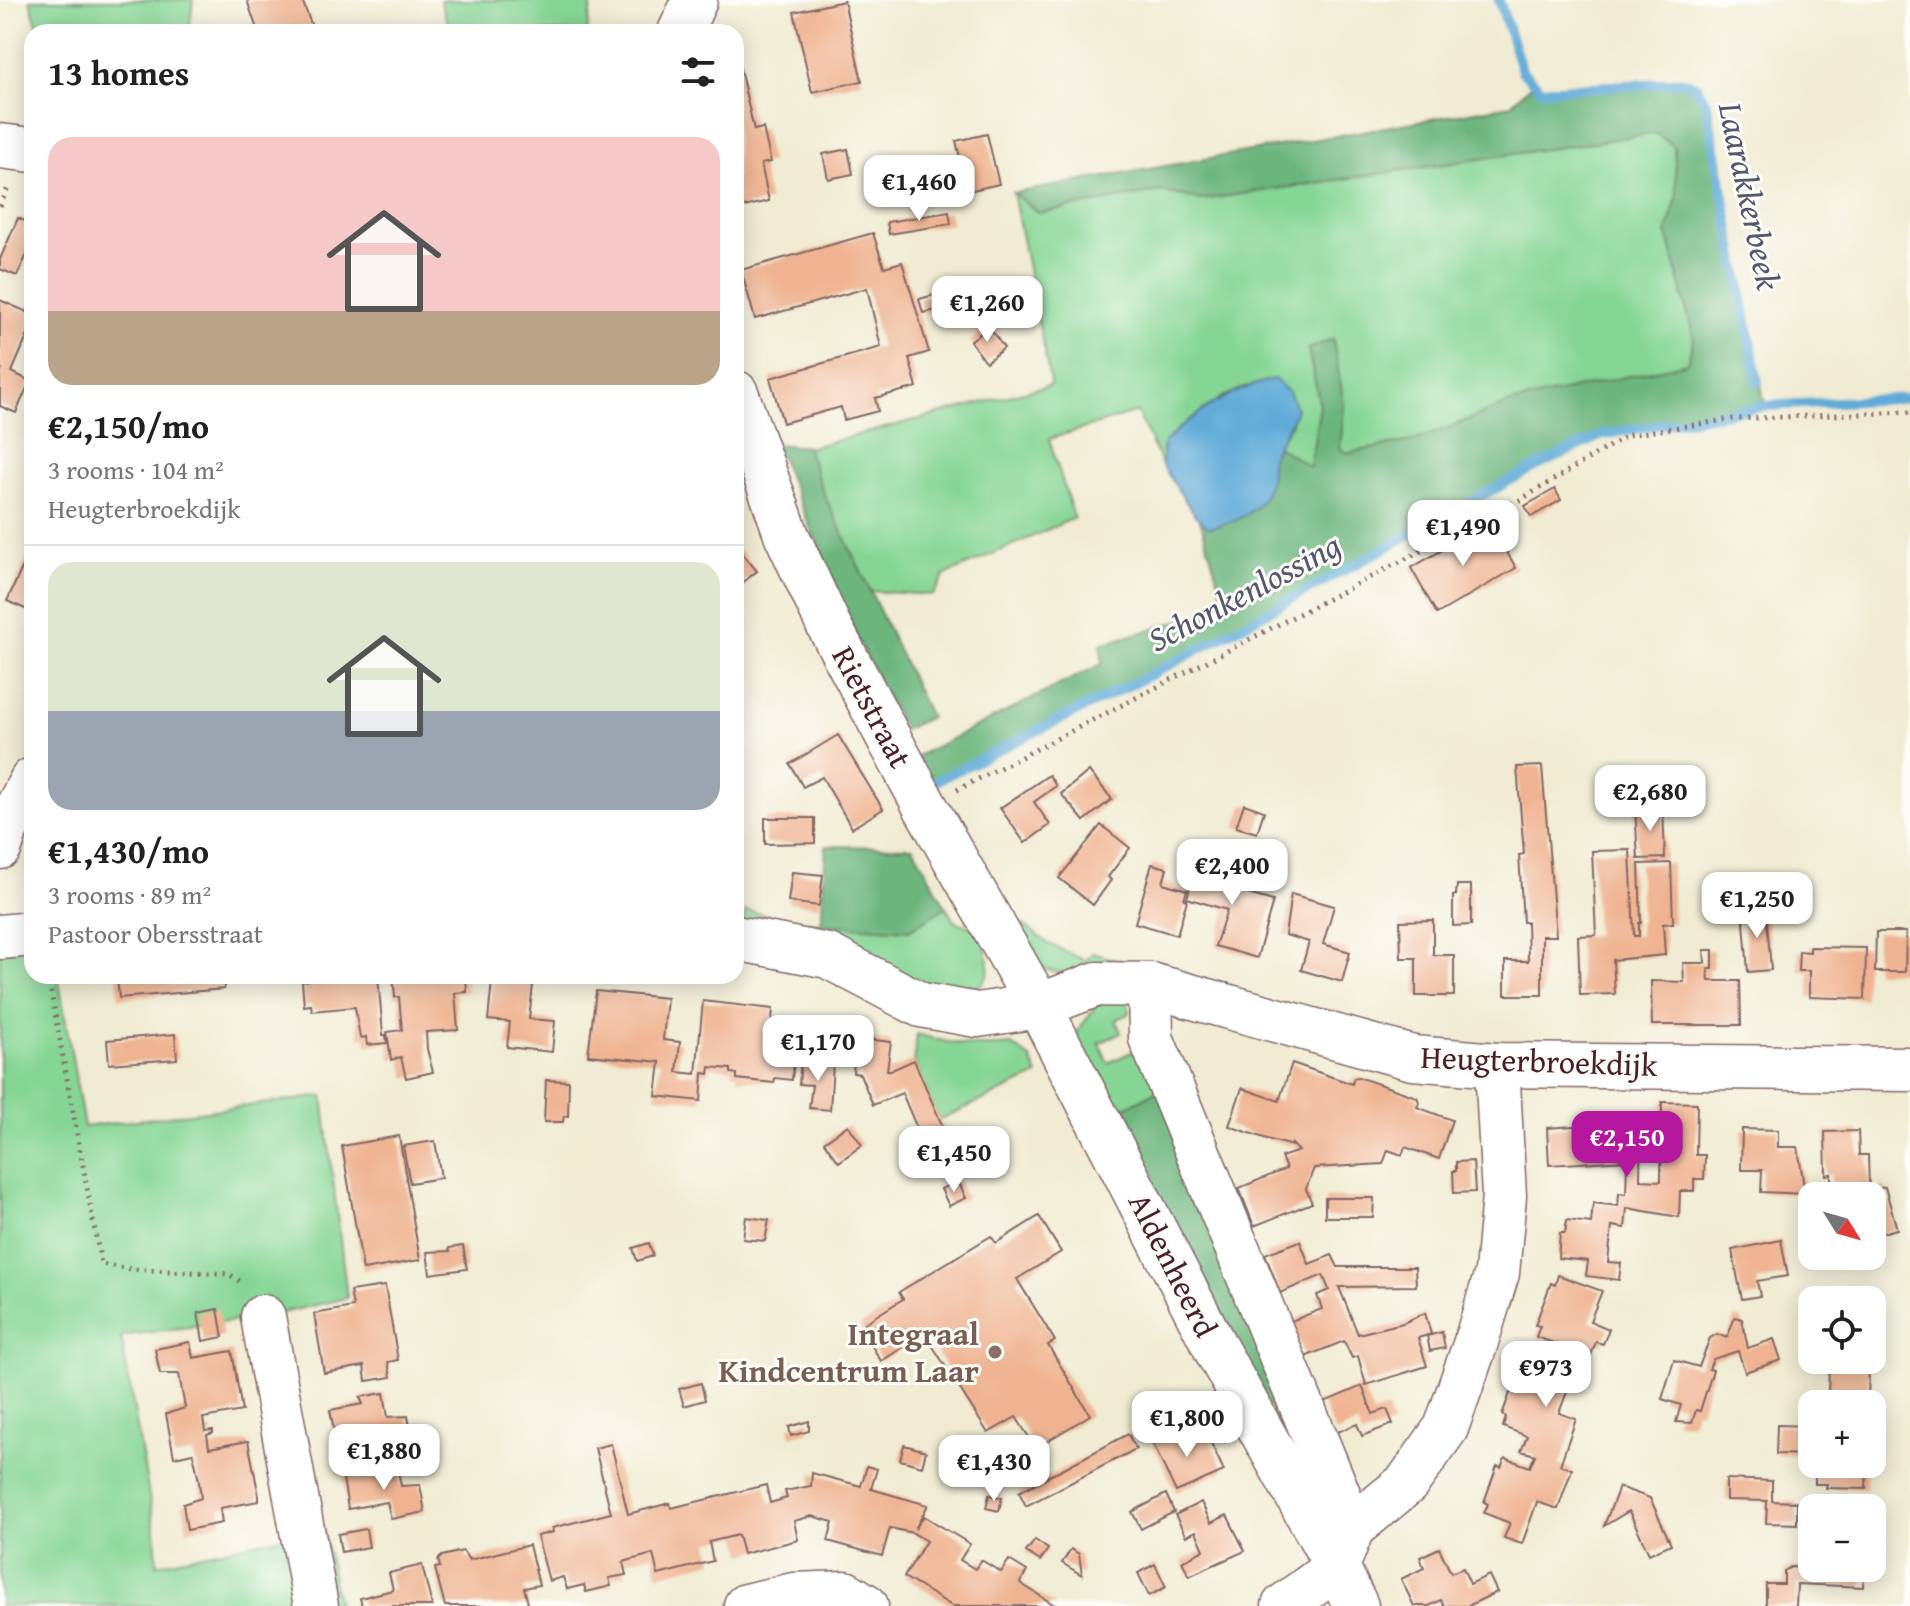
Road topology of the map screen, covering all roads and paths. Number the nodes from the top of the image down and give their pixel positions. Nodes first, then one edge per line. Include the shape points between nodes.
1 (695, 0) edge
2 (684, 24) edge
3 (0, 146) edge
4 (24, 149) edge
5 (1910, 412) edge
6 (744, 415) edge
7 (24, 795) edge
8 (925, 806) junction
9 (0, 847) edge
10 (24, 935) edge
11 (0, 937) edge
12 (744, 940) edge
13 (49, 984) edge
14 (1150, 985) junction
15 (1039, 1006) junction
16 (1497, 1065) junction
17 (1910, 1069) edge
18 (263, 1317) joint
19 (1344, 1548) junction
20 (316, 1606) edge
21 (746, 1606) edge
22 (866, 1606) edge
23 (1284, 1606) edge
24 (1356, 1606) edge

1 - 2 street
3 - 4 street
5 - 8 path via 1732,419 1628,435 1520,500
6 - 8 street, Rietstraat via 787,536
7 - 9 street
8 - 15 street, Rietstraat
10 - 11 street
12 - 15 street, Heugterbroekdijk via 828,956 921,1005 977,1015
13 - 18 path via 101,1264 229,1274 258,1294
14 - 15 street, Heugterbroekdijk via 1097,984
14 - 16 street, Heugterbroekdijk via 1413,1058
14 - 19 street, Aldenheerd via 1151,1038
15 - 19 street, Aldenheerd via 1217,1351
16 - 17 street, Heugterbroekdijk
16 - 19 street via 1504,1196 1497,1273 1475,1345 1446,1428 1407,1483
18 - 20 street
19 - 23 street
19 - 24 street, Aldenheerd
21 - 22 street via 794,1595 845,1593

